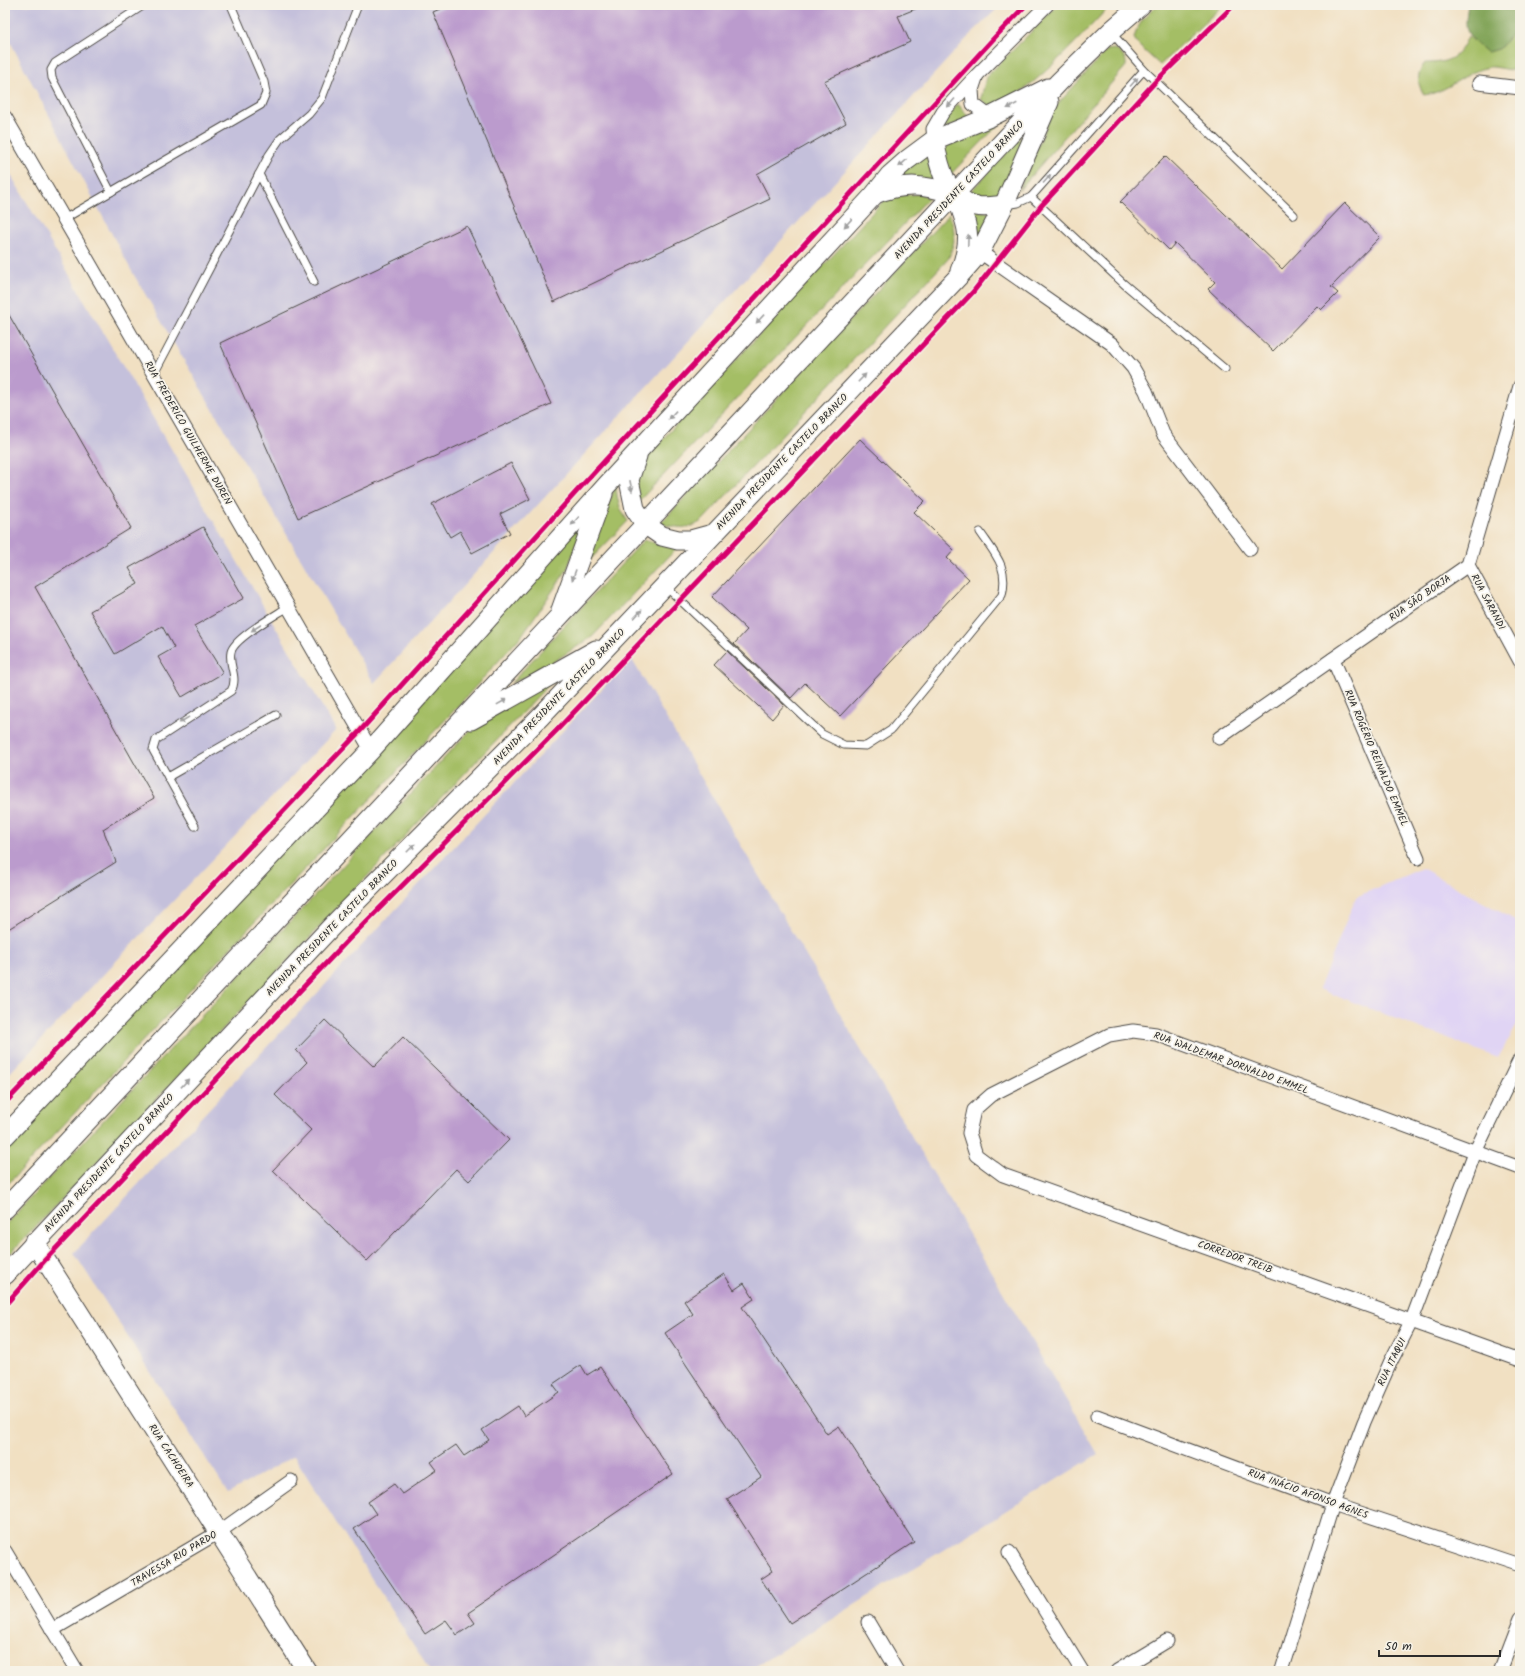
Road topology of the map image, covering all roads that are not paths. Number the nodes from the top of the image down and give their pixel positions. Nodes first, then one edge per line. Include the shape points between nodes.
1 (144, 5) edge
2 (231, 5) edge
3 (358, 5) edge
4 (1048, 5) edge
5 (1141, 5) edge
6 (1111, 32) junction
7 (1144, 70) junction
8 (977, 75) junction
9 (1059, 82) junction
10 (1479, 83) dead end
11 (1520, 88) edge
12 (5, 117) edge
13 (990, 117) junction
14 (934, 140) junction
15 (260, 174) junction
16 (111, 192) junction
17 (955, 194) junction
18 (874, 195) junction
19 (1031, 197) junction
20 (1004, 205) junction
21 (1294, 215) dead end
22 (64, 219) junction
23 (980, 252) junction
24 (958, 277) junction
25 (314, 282) dead end
26 (1225, 369) dead end
27 (154, 374) junction
28 (1520, 386) edge
29 (1518, 400) edge
30 (640, 449) junction
31 (606, 486) junction
32 (646, 525) junction
33 (980, 532) dead end
34 (713, 534) junction
35 (1250, 549) dead end
36 (1468, 565) junction
37 (665, 585) junction
38 (288, 607) junction
39 (559, 617) junction
40 (614, 640) junction
41 (1333, 659) junction
42 (1520, 661) edge
43 (276, 715) dead end
44 (456, 728) junction
45 (1219, 738) dead end
46 (371, 750) junction
47 (168, 776) junction
48 (195, 826) dead end
49 (1418, 858) dead end
50 (1520, 1059) edge
51 (969, 1134) joint
52 (5, 1136) edge
53 (1475, 1152) junction
54 (1520, 1168) edge
55 (5, 1209) edge
56 (34, 1242) junction
57 (5, 1275) edge
58 (1412, 1320) junction
59 (1520, 1360) edge
60 (1097, 1416) dead end
61 (291, 1481) dead end
62 (1333, 1504) junction
63 (219, 1532) junction
64 (5, 1551) edge
65 (1009, 1552) dead end
66 (1520, 1566) edge
67 (1520, 1619) edge
68 (868, 1622) dead end
69 (52, 1630) junction
70 (1167, 1641) dead end
71 (77, 1671) edge
72 (307, 1671) edge
73 (897, 1671) edge
74 (1082, 1671) edge
75 (1117, 1671) edge
76 (1281, 1671) edge
77 (1500, 1671) edge

1 - 16 lane via 55,63 51,70 52,78
2 - 16 lane via 264,82 266,93 261,105
3 - 15 lane via 322,98 309,114 280,139
4 - 8 street
5 - 6 main road, AVENIDA PRESIDENTE CASTELO BRANCO
6 - 7 lane
6 - 9 main road, AVENIDA PRESIDENTE CASTELO BRANCO
19 -> 7 lane
7 - 21 lane
8 - 13 street via 972,100 978,109
8 -> 14 street via 938,118 933,129
9 -> 13 main road, AVENIDA PRESIDENTE CASTELO BRANCO
9 - 17 main road, AVENIDA PRESIDENTE CASTELO BRANCO
9 - 20 main road, AVENIDA PRESIDENTE CASTELO BRANCO via 1033,135
10 - 11 street
12 - 22 street, RUA FREDERICO GUILHERME DUREN
13 - 14 main road, AVENIDA PRESIDENTE CASTELO BRANCO
14 - 17 main road via 944,178
14 -> 18 main road, AVENIDA PRESIDENTE CASTELO BRANCO via 906,160
15 - 25 lane
15 - 27 lane
16 - 22 lane
17 - 18 main road via 932,187 913,185 891,188
17 - 20 main road via 974,205
24 -> 17 main road via 969,237 965,218
17 - 32 main road, AVENIDA PRESIDENTE CASTELO BRANCO
18 -> 30 main road, AVENIDA PRESIDENTE CASTELO BRANCO
19 - 20 lane via 1018,203
19 - 26 lane via 1124,284
20 - 23 main road, AVENIDA PRESIDENTE CASTELO BRANCO
22 - 27 street, RUA FREDERICO GUILHERME DUREN
23 - 24 main road, AVENIDA PRESIDENTE CASTELO BRANCO
23 - 35 street via 1112,344 1133,368 1146,391 1163,434
34 -> 24 main road, AVENIDA PRESIDENTE CASTELO BRANCO
27 - 38 street, RUA FREDERICO GUILHERME DUREN
28 - 29 street
29 - 36 street
30 - 31 main road, AVENIDA PRESIDENTE CASTELO BRANCO
30 -> 32 main road via 629,480 635,509
31 -> 39 main road
31 -> 46 main road, AVENIDA PRESIDENTE CASTELO BRANCO
32 - 34 main road via 662,536 678,540 692,540
32 - 39 main road, AVENIDA PRESIDENTE CASTELO BRANCO
33 - 37 lane via 1003,567 1006,583 1002,595 891,730 866,746 844,745 822,734
34 - 37 main road, AVENIDA PRESIDENTE CASTELO BRANCO
36 - 41 street, RUA SÃO BORJA
36 - 42 street, RUA SARANDI
40 -> 37 main road, AVENIDA PRESIDENTE CASTELO BRANCO
38 - 46 street, RUA FREDERICO GUILHERME DUREN
38 -> 47 lane via 250,631 235,645 231,652 235,679 231,691 156,740 153,750
39 - 44 main road, AVENIDA PRESIDENTE CASTELO BRANCO
44 -> 40 main road
56 -> 40 main road, AVENIDA PRESIDENTE CASTELO BRANCO via 333,925
41 - 45 street, RUA SÃO BORJA
41 - 49 street, RUA ROGÉRIO REINALDO EMMEL
43 - 47 lane
44 - 55 main road, AVENIDA PRESIDENTE CASTELO BRANCO
46 - 52 main road, AVENIDA PRESIDENTE CASTELO BRANCO
47 - 48 lane
50 - 53 street, RUA ITAQUI
51 - 53 street, RUA WALDEMAR DORNALDO EMMEL via 974,1110 990,1095 1109,1035 1133,1031 1156,1034
51 - 58 street, CORREDOR TREIB via 976,1155 1003,1175
53 - 54 street, RUA WALDEMAR DORNALDO EMMEL
53 - 58 street, RUA ITAQUI
56 - 57 main road, AVENIDA PRESIDENTE CASTELO BRANCO
56 - 63 main road, RUA CACHOEIRA
58 - 59 street, CORREDOR TREIB
58 - 62 street, RUA ITAQUI via 1364,1422
60 - 62 street, RUA INÁCIO AFONSO AGNES
61 - 63 street, TRAVESSA RIO PARDO
62 - 66 street, RUA INÁCIO AFONSO AGNES
62 - 76 street, RUA ITAQUI
63 - 69 street, TRAVESSA RIO PARDO
63 - 72 main road, RUA CACHOEIRA
64 - 69 street
65 - 74 street
67 - 77 street
68 - 73 street
69 - 71 street
70 - 75 street

